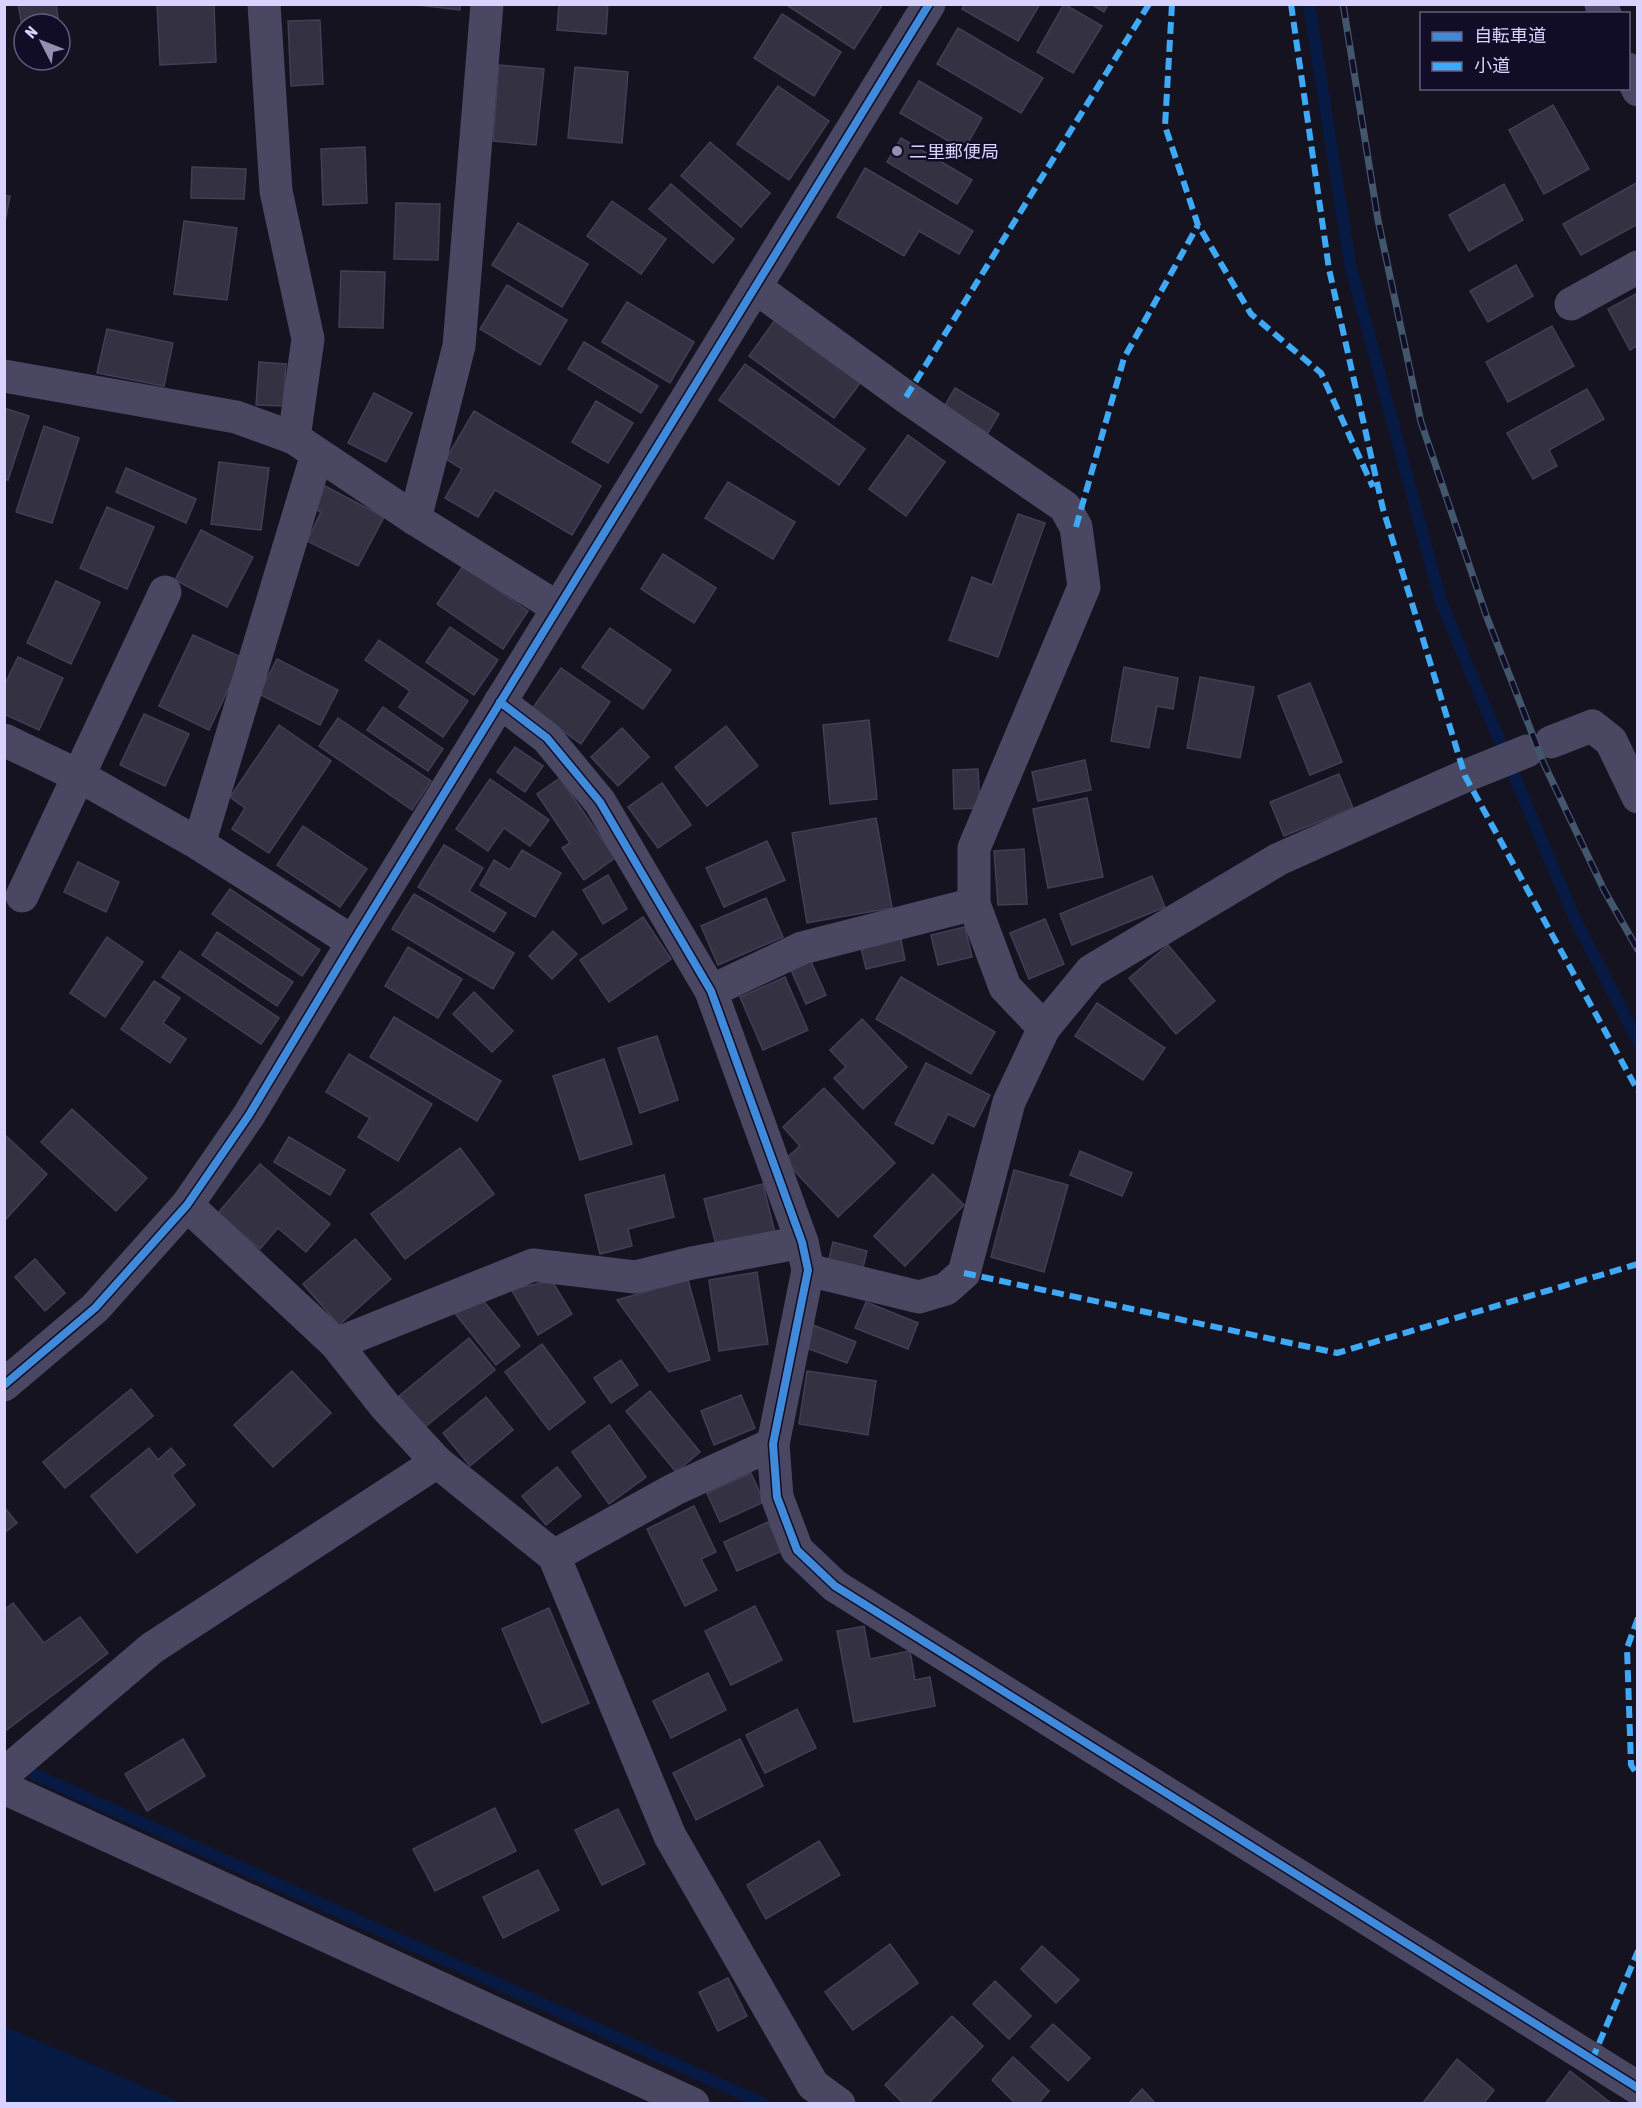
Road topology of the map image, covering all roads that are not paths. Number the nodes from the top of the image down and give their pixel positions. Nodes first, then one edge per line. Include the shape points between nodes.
1 (264, 4) edge
2 (488, 4) edge
3 (929, 4) edge
4 (1630, 71) edge
5 (1638, 90) edge
6 (1638, 267) edge
7 (755, 287) junction
8 (1571, 304) dead end
9 (4, 376) edge
10 (305, 446) junction
11 (415, 519) junction
12 (165, 592) dead end
13 (558, 608) junction
14 (500, 702) junction
15 (4, 740) edge
16 (79, 776) junction
17 (1638, 797) edge
18 (199, 844) junction
19 (22, 896) dead end
20 (974, 904) junction
21 (353, 942) junction
22 (711, 992) junction
23 (1044, 1028) junction
24 (187, 1205) junction
25 (805, 1256) junction
26 (336, 1344) junction
27 (4, 1384) edge
28 (773, 1444) junction
29 (437, 1462) junction
30 (554, 1556) junction
31 (16, 1764) edge
32 (4, 1788) edge
33 (1638, 2088) edge
34 (816, 2097) edge
35 (693, 2103) edge

1 - 10 street via 276,191 308,339
2 - 11 street via 459,346
3 - 7 street
4 - 5 street
6 - 8 street
7 - 13 street
7 - 20 street via 1065,507 1077,527 1084,587 974,848
9 - 10 street via 236,417
10 - 11 street
10 - 18 street
11 - 13 street
12 - 16 street
13 - 14 street
14 - 21 street
14 - 22 street via 547,738 600,802
15 - 16 street
16 - 18 street
16 - 19 street
17 - 23 street via 1611,741 1592,726 1465,776 1259,871 1091,971
18 - 21 street
20 - 22 street via 802,948
20 - 23 street via 1005,987
21 - 24 street via 249,1115
22 - 25 street
23 - 25 street via 1009,1102 964,1274 946,1289 919,1297
24 - 26 street
24 - 27 street via 95,1308
25 - 26 street via 692,1263 635,1277 533,1265
25 - 28 street
26 - 29 street via 385,1406
28 - 30 street via 675,1489
28 - 33 street via 777,1497 797,1550 835,1586
29 - 30 street
29 - 31 street via 152,1648
30 - 34 street via 670,1836
32 - 35 street

